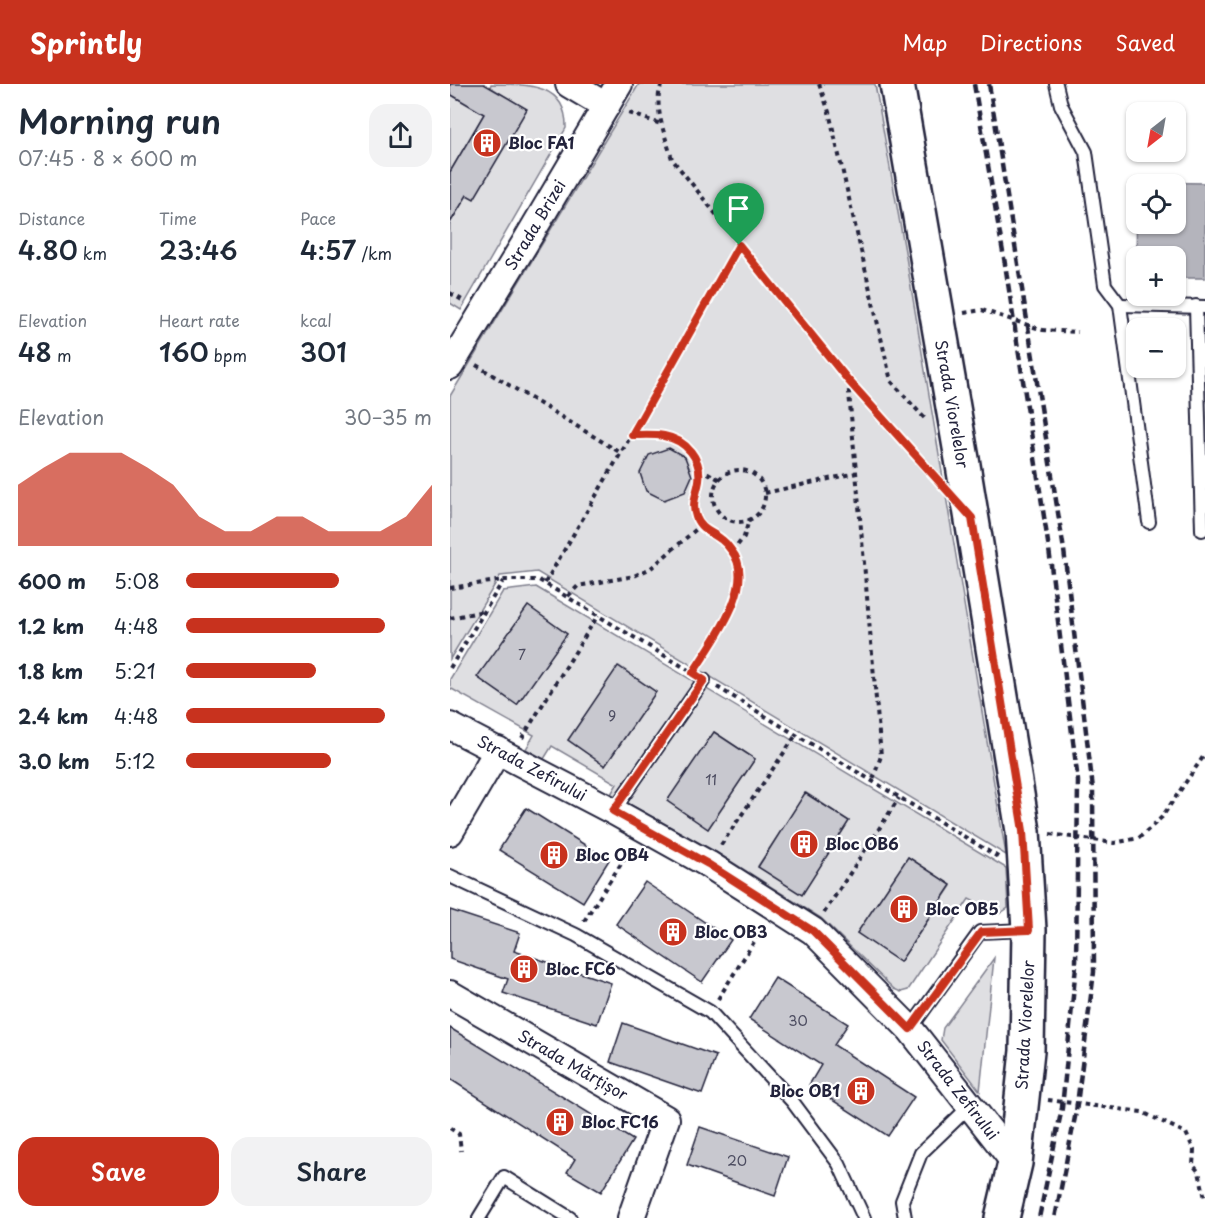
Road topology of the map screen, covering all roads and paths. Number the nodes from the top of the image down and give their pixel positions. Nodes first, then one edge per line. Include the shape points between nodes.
1 (569, 84) edge
2 (662, 84) edge
3 (819, 84) edge
4 (897, 84) edge
5 (1056, 84) edge
6 (612, 95) edge
7 (661, 124) junction
8 (739, 245) junction
9 (1120, 305) junction
10 (1200, 307) edge
11 (1078, 332) dead end
12 (941, 341) junction
13 (454, 360) edge
14 (848, 380) junction
15 (930, 424) dead end
16 (632, 435) junction
17 (621, 453) junction
18 (699, 470) junction
19 (856, 473) junction
20 (720, 480) junction
21 (941, 483) dead end
22 (765, 493) junction
23 (749, 520) junction
24 (1149, 522) dead end
25 (700, 526) junction
26 (1202, 530) dead end
27 (732, 552) junction
28 (503, 580) junction
29 (546, 583) junction
30 (450, 588) edge
31 (567, 596) junction
32 (485, 611) junction
33 (598, 615) junction
34 (450, 618) edge
35 (450, 668) edge
36 (704, 680) joint
37 (450, 726) edge
38 (796, 735) junction
39 (505, 753) junction
40 (1205, 754) edge
41 (872, 782) junction
42 (899, 798) junction
43 (613, 811) junction
44 (1023, 831) junction
45 (450, 832) edge
46 (720, 846) dead end
47 (632, 847) dead end
48 (1024, 873) junction
49 (450, 876) edge
50 (820, 920) dead end
51 (765, 924) dead end
52 (1029, 930) junction
53 (576, 935) junction
54 (450, 994) edge
55 (710, 1012) junction
56 (910, 1029) junction
57 (1022, 1095) junction
58 (970, 1106) junction
59 (450, 1128) edge
60 (461, 1151) dead end
61 (1015, 1163) junction
62 (1205, 1198) edge
63 (479, 1218) edge
64 (570, 1218) edge
65 (631, 1218) edge
66 (864, 1218) edge
67 (905, 1218) edge
68 (1002, 1218) edge

1 - 6 street
2 - 7 path via 657,92
3 - 15 path via 829,112 891,381
4 - 12 street, Strada Viorelelor
5 - 9 lane via 1061,105 1086,152 1105,285
6 - 7 path
6 - 13 street, Strada Brizei
7 - 8 path via 672,159
8 - 14 path
8 - 16 path
9 - 10 lane
9 - 24 lane
10 - 26 lane
11 - 12 path via 1044,330 982,310 966,311
12 - 44 street, Strada Viorelelor
13 - 17 path
14 - 19 path
14 - 21 path
16 - 17 path
16 - 18 path via 666,436 688,447 699,463
17 - 29 path
18 - 20 path
18 - 25 path via 693,501
19 - 22 path
19 - 41 path via 881,756
20 - 22 path via 734,471 750,473 763,484
20 - 23 path via 714,495 718,511 732,521
22 - 23 path via 762,509
23 - 27 path via 744,537
25 - 27 path
25 - 31 path via 651,568 634,576 578,586
27 - 33 path via 738,558 740,583 730,613 693,673
28 - 29 path
28 - 30 path
28 - 32 path
29 - 31 path
31 - 33 path
32 - 34 path
32 - 35 path
33 - 39 path
36 - 38 path
36 - 43 lane
37 - 39 street, Strada Zefirului
38 - 41 path
38 - 46 path
39 - 43 street, Strada Zefirului
39 - 45 street
40 - 44 path via 1162,817 1139,838 1114,843
41 - 42 path
42 - 48 path
42 - 50 path
43 - 56 street, Strada Zefirului via 708,864 813,931
44 - 48 street, Strada Viorelelor
47 - 53 path
48 - 52 street, Strada Viorelelor
49 - 53 lane
51 - 55 path
52 - 56 lane via 981,932
52 - 57 street, Strada Viorelelor via 1027,1051
53 - 55 lane
54 - 65 street, Strada Mărțișor via 666,1119
55 - 66 lane via 792,1101 839,1164
56 - 58 street, Strada Zefirului
57 - 61 street, Strada Viorelelor
57 - 62 path via 1142,1112 1186,1133
58 - 61 street, Strada Zefirului
58 - 67 lane via 921,1153 902,1202
59 - 60 path via 459,1134
61 - 68 street, Strada Viorelelor
63 - 64 lane via 504,1177

